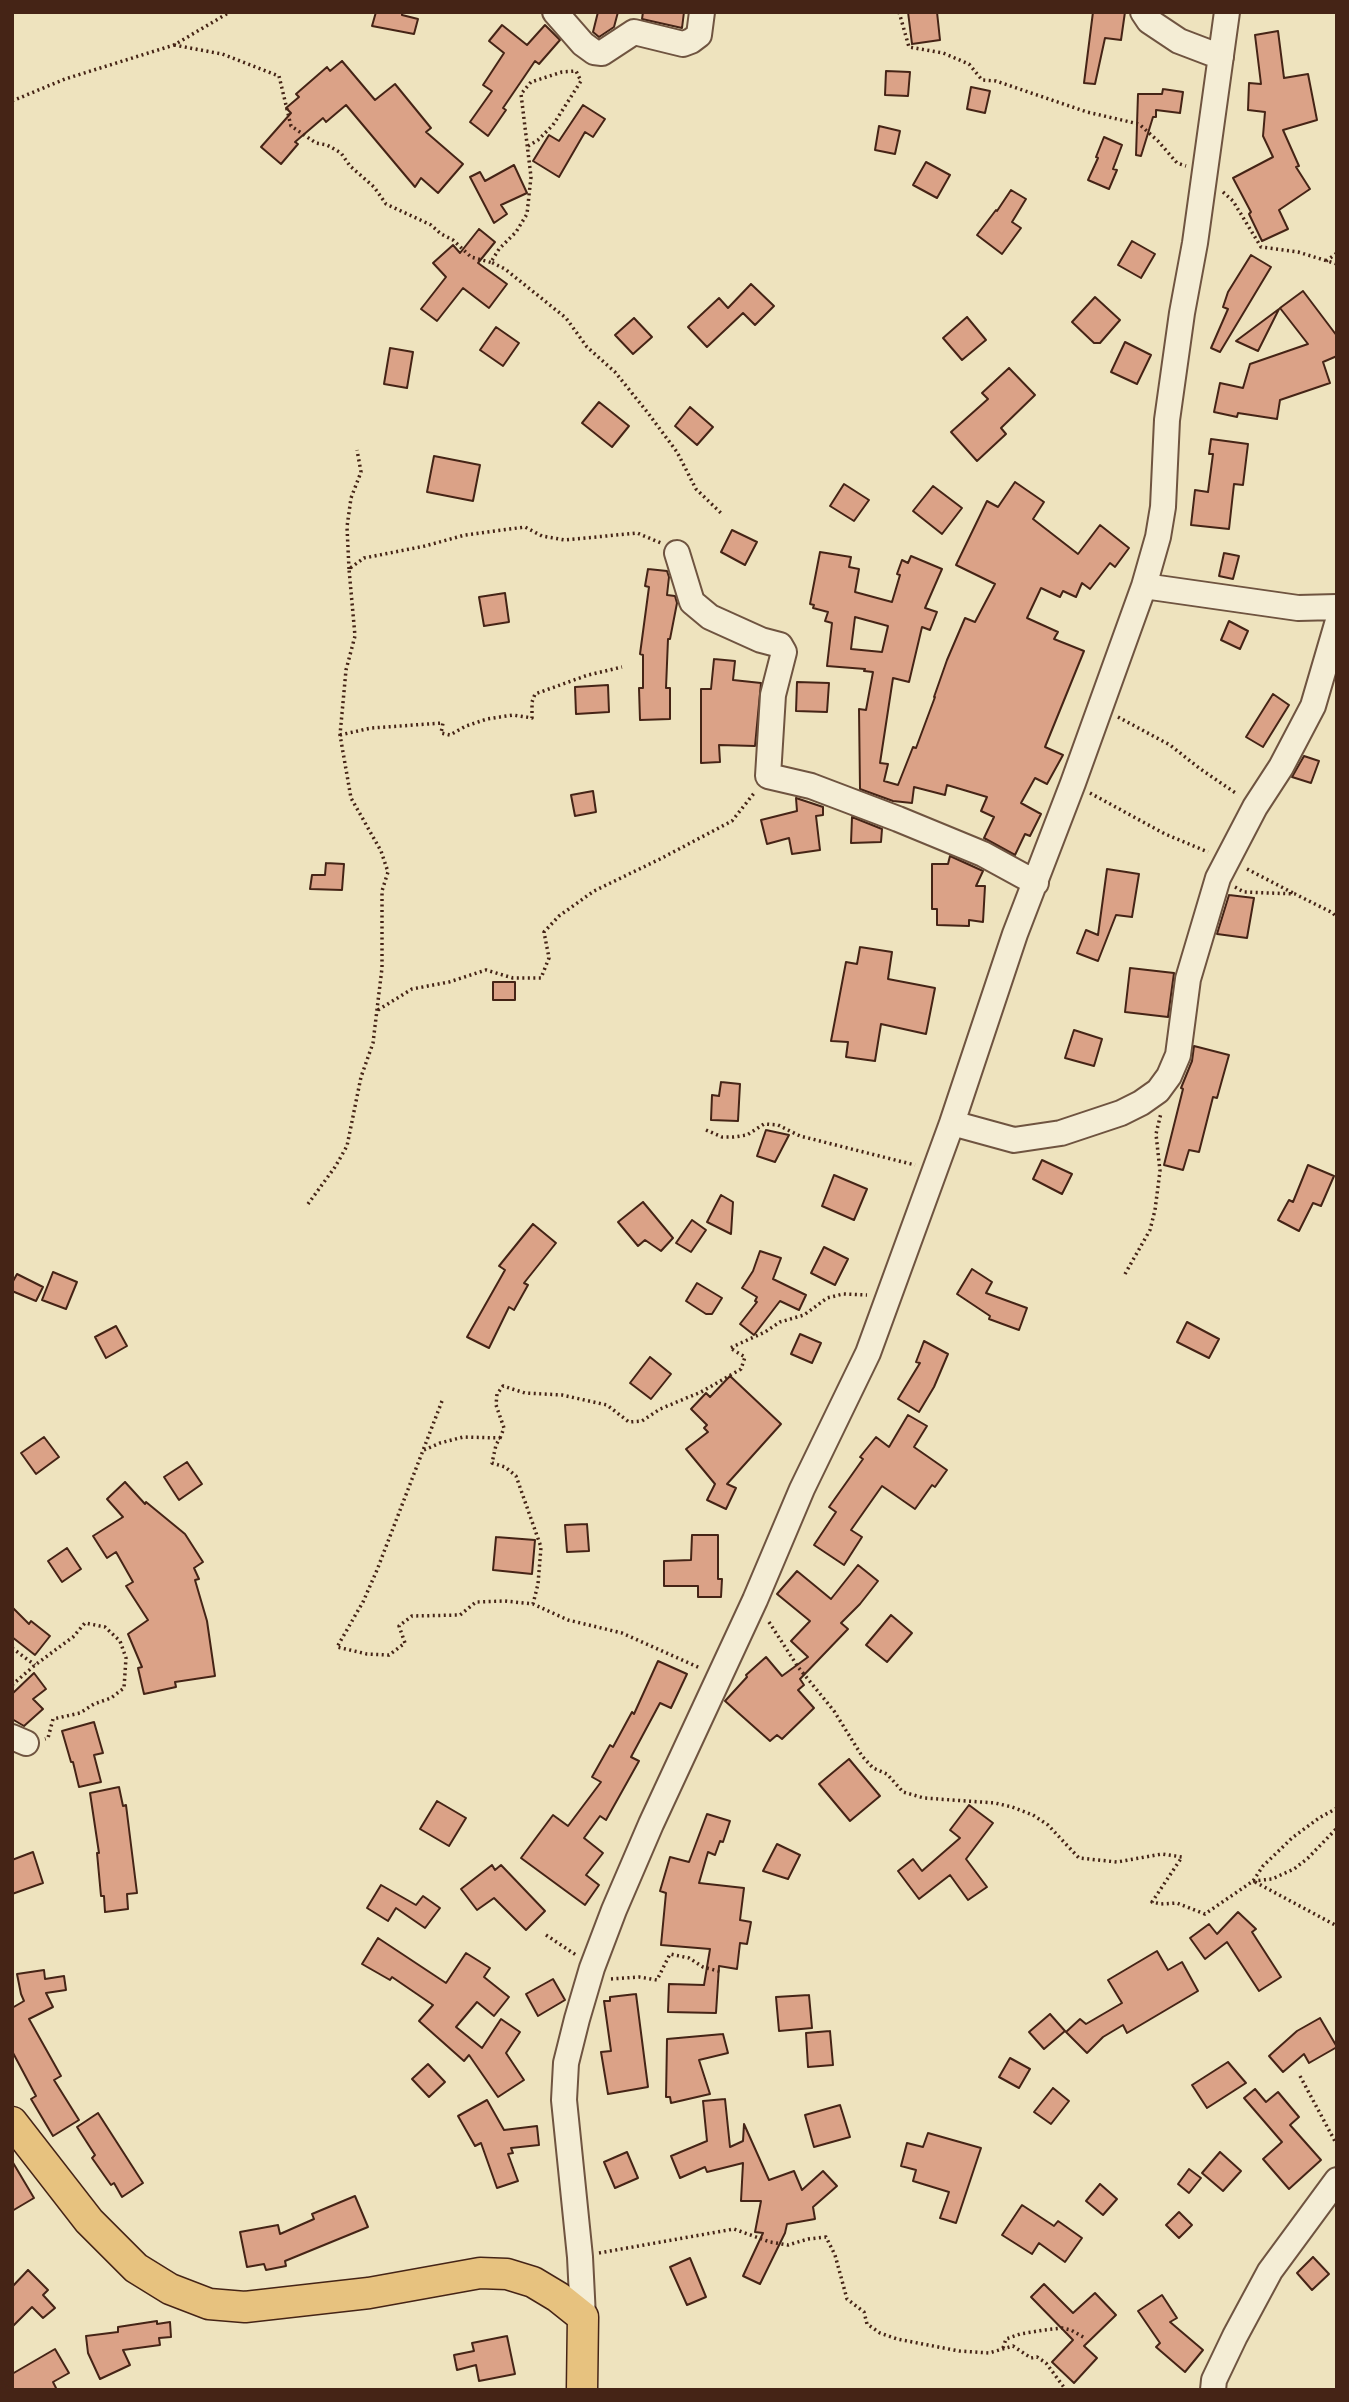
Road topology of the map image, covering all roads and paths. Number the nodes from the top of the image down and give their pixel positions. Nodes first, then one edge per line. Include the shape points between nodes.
1 (230, 12) edge
2 (555, 12) edge
3 (702, 12) edge
4 (899, 12) edge
5 (1143, 12) edge
6 (1227, 12) edge
7 (174, 45) junction
8 (1221, 57) junction
9 (12, 102) edge
10 (528, 146) junction
11 (1205, 174) junction
12 (1337, 253) edge
13 (1325, 261) junction
14 (494, 263) junction
15 (1337, 264) edge
16 (357, 450) dead end
17 (723, 515) dead end
18 (677, 553) joint
19 (349, 569) junction
20 (1144, 586) junction
21 (1337, 607) edge
22 (1337, 624) edge
23 (622, 667) dead end
24 (1101, 707) junction
25 (340, 735) junction
26 (768, 776) junction
27 (1073, 783) junction
28 (1255, 807) junction
29 (1222, 869) junction
30 (1036, 883) junction
31 (1295, 894) junction
32 (1337, 918) edge
33 (378, 1010) junction
34 (1158, 1091) junction
35 (952, 1123) junction
36 (706, 1130) dead end
37 (934, 1169) junction
38 (308, 1204) dead end
39 (1125, 1274) dead end
40 (886, 1303) junction
41 (442, 1401) dead end
42 (500, 1438) junction
43 (424, 1450) junction
44 (755, 1600) junction
45 (533, 1604) junction
46 (12, 1648) edge
47 (34, 1665) junction
48 (719, 1677) junction
49 (12, 1685) edge
50 (19, 1740) edge
51 (1337, 1808) edge
52 (1337, 1828) edge
53 (1253, 1881) junction
54 (1337, 1927) edge
55 (546, 1935) dead end
56 (592, 1968) junction
57 (722, 1972) dead end
58 (1300, 2076) dead end
59 (12, 2122) edge
60 (1337, 2145) edge
61 (1337, 2180) edge
62 (580, 2257) junction
63 (583, 2317) junction
64 (1085, 2338) dead end
65 (1003, 2348) junction
66 (582, 2390) edge
67 (1066, 2390) edge
68 (1213, 2390) edge

1 - 7 path
2 - 3 street via 594,52 602,52 634,32 682,44 691,41 699,35
4 - 11 path via 909,47 969,64 982,80 1139,124 1177,163
5 - 8 street via 1179,40
6 - 8 street
7 - 9 path via 65,79
7 - 14 path via 222,54 279,76 291,126 341,153 386,204 430,225 471,257
8 - 11 street
10 - 10 path via 521,94 531,82 576,71 581,81 576,90 553,125
10 - 14 path via 527,214 499,249
11 - 13 path via 1233,201 1261,247
11 - 20 street via 1167,420 1161,517
12 - 13 path
13 - 15 path
14 - 17 path via 566,318 655,423 696,489
16 - 19 path via 361,472 347,527
18 - 19 path via 637,533 565,540 525,527 364,558
18 - 26 street via 692,602 710,617 780,645 784,652 774,695
19 - 25 path via 355,636 346,670
20 - 21 street via 1298,608
20 - 24 street
22 - 28 street via 1313,706
23 - 25 path via 535,694 531,718 487,719 450,735 441,733 443,723
24 - 27 street
24 - 28 path via 1170,745
25 - 33 path via 351,798 388,872 382,891
26 - 30 street via 811,786 898,819 983,854
26 - 33 path via 732,821 594,891 559,916 544,932 549,958 541,978 513,978 486,970 412,989
27 - 29 path
27 - 30 street
28 - 29 street
29 - 31 path
29 - 31 path via 1244,892
29 - 34 street via 1188,979 1178,1055
30 - 35 street
31 - 32 path
33 - 38 path via 347,1146
34 - 35 street via 1099,1121 1029,1140
34 - 39 path via 1156,1210
35 - 37 street
36 - 37 path via 733,1137 747,1135 764,1124 778,1125 809,1139
37 - 40 street
40 - 42 path via 864,1293 827,1298 804,1315 730,1348 745,1357 741,1369 642,1421 629,1422 607,1405 503,1386 496,1405 504,1428
40 - 44 street via 868,1353
41 - 43 path
42 - 43 path via 463,1437
42 - 45 path via 492,1463 516,1476 541,1547
43 - 45 path via 368,1592 337,1647 389,1655 405,1643 399,1626 412,1616 460,1615 476,1602
44 - 48 street
44 - 53 path via 862,1756 903,1792 1012,1807 1048,1825 1079,1858 1117,1863 1162,1854 1182,1857 1152,1902 1177,1903 1205,1914
45 - 48 path via 568,1620 622,1633
46 - 47 path
47 - 49 path
47 - 50 path via 85,1623 105,1627 120,1641 126,1658 124,1688 80,1713 52,1719 48,1738
48 - 56 street via 651,1824
51 - 53 path via 1279,1849
52 - 53 path via 1294,1868 1272,1879
53 - 54 path
55 - 56 path
56 - 57 path via 612,1980 657,1980 670,1954
56 - 62 street via 566,2063 564,2100
58 - 60 path
59 - 63 main road via 89,2221 136,2268 170,2289 209,2304 245,2307 369,2293 480,2273 507,2274 533,2282
61 - 68 street via 1270,2271
62 - 63 street
62 - 65 path via 734,2229 788,2245 827,2238 846,2300 864,2312 867,2323 880,2333 959,2351 989,2353
63 - 66 main road
64 - 65 path via 1062,2328 1044,2330 1006,2339
65 - 67 path via 1013,2346 1037,2357

